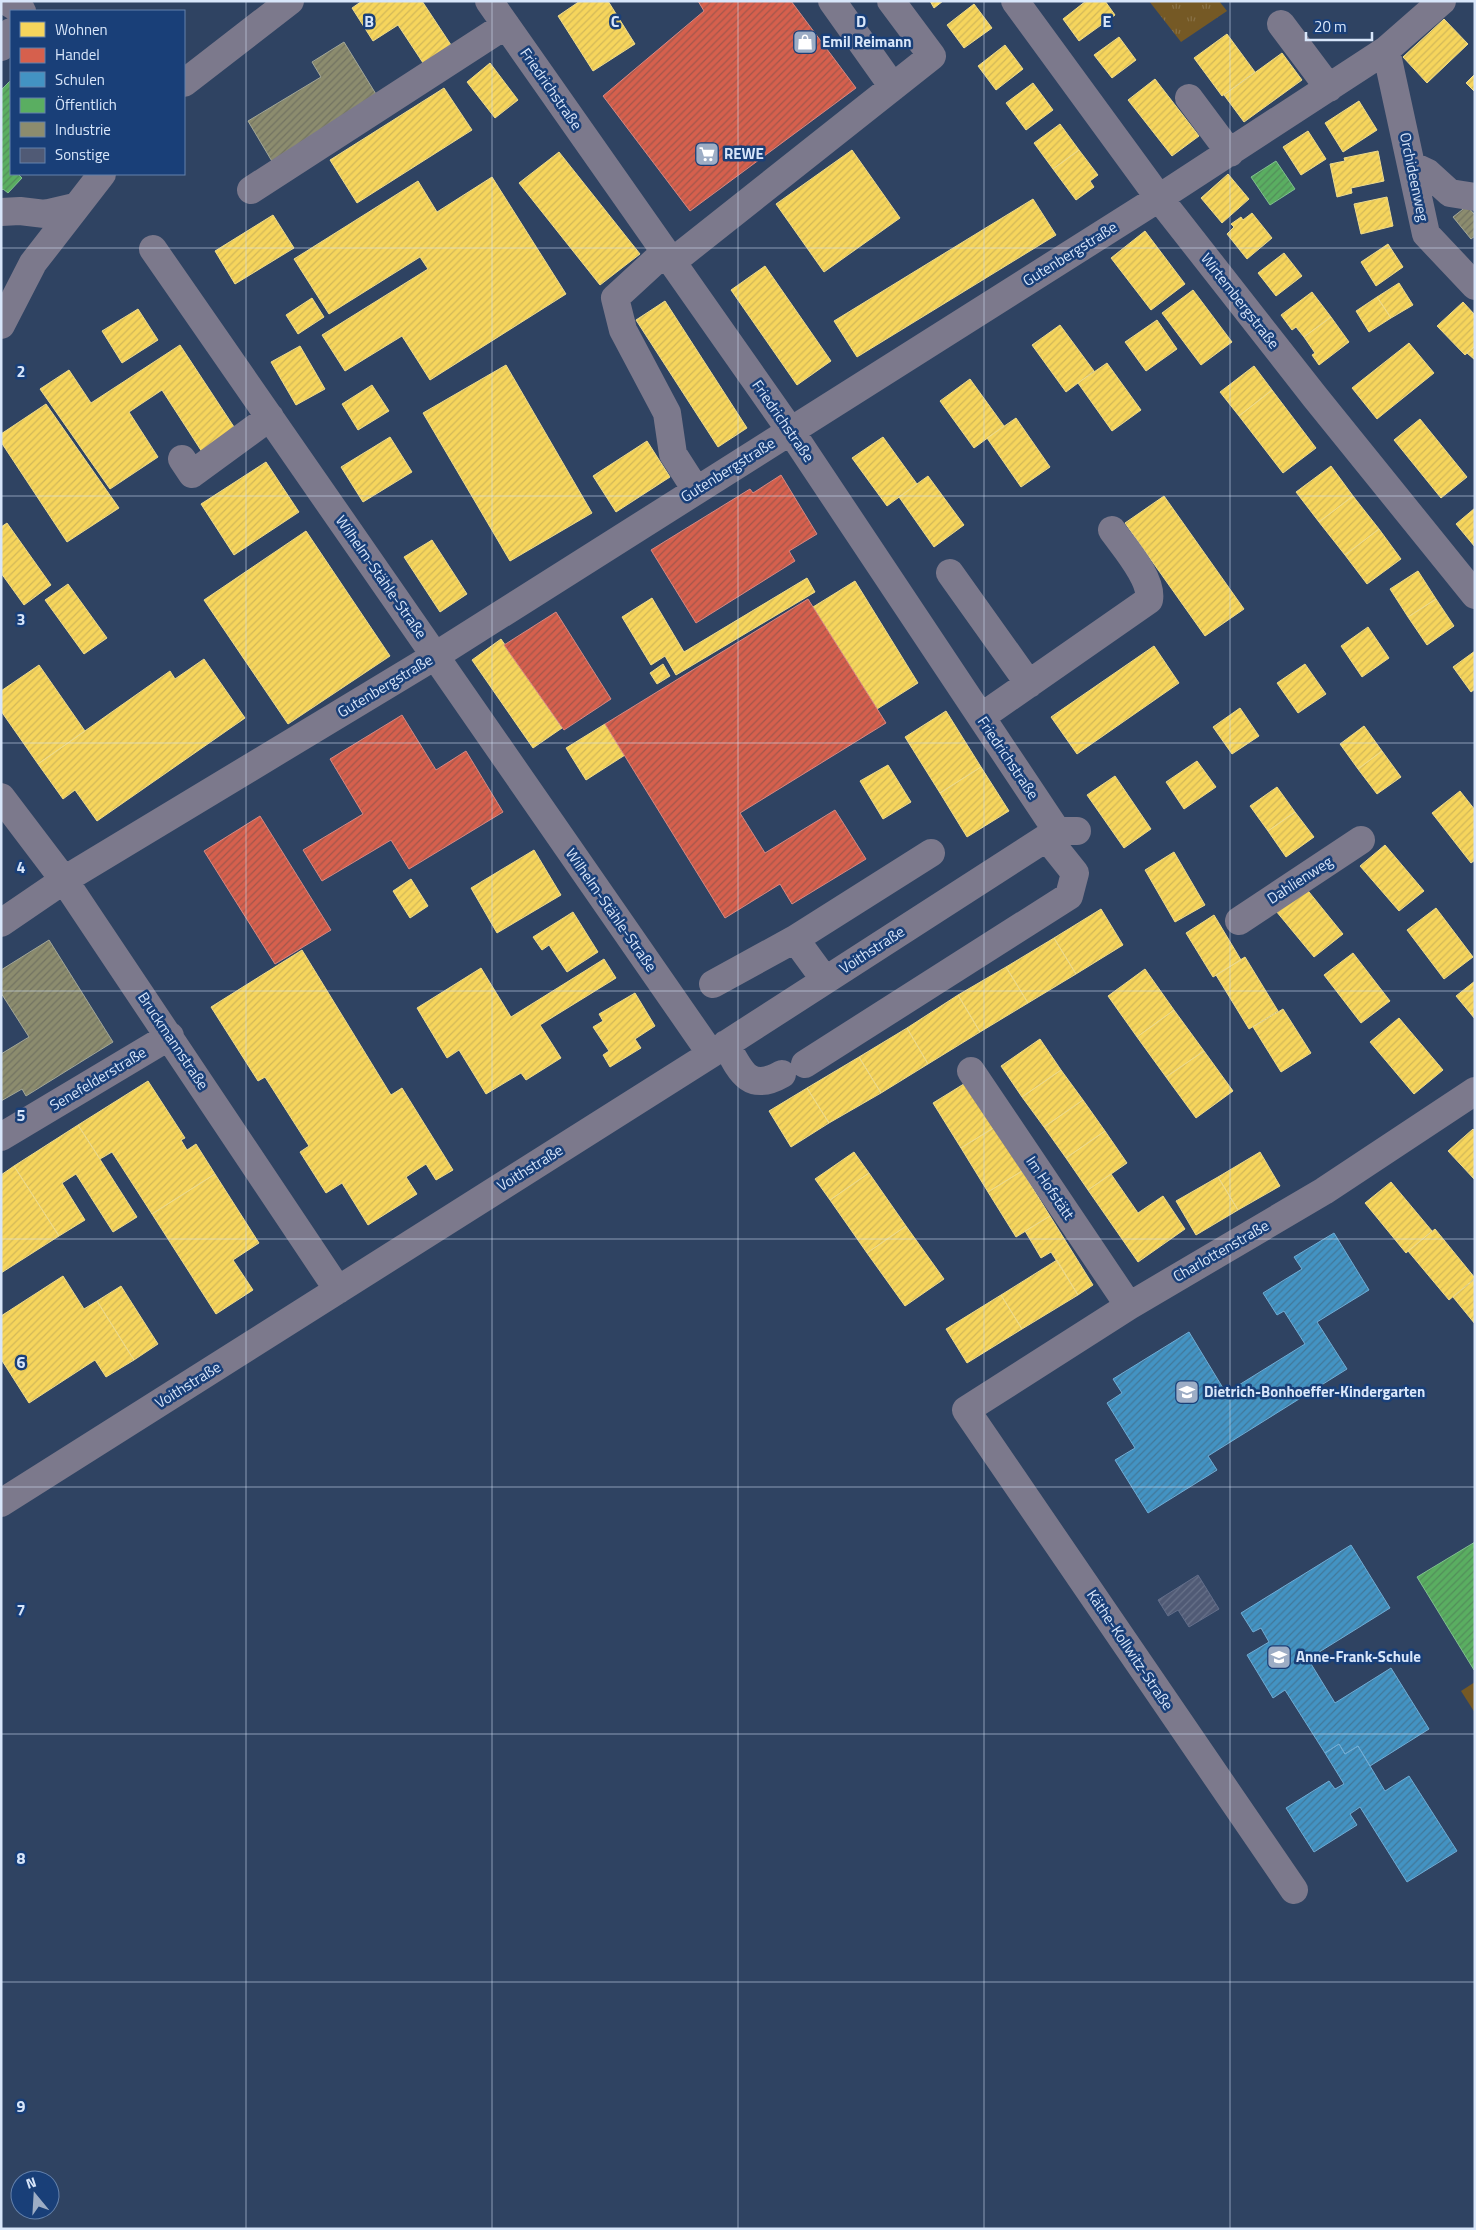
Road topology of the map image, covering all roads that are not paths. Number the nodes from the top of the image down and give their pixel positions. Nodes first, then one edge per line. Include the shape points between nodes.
1 (6, 1) edge
2 (290, 1) edge
3 (489, 1) edge
4 (832, 1) edge
5 (892, 1) edge
6 (1015, 1) edge
7 (1442, 1) edge
8 (20, 10) edge
9 (1281, 24) dead end
10 (506, 25) junction
11 (10, 34) edge
12 (1, 47) edge
13 (1386, 50) junction
14 (185, 81) edge
15 (893, 88) junction
16 (1329, 88) junction
17 (1189, 98) dead end
18 (1230, 152) junction
19 (1411, 165) junction
20 (101, 175) edge
21 (251, 190) dead end
22 (1475, 197) edge
23 (1160, 198) junction
24 (75, 207) junction
25 (1, 212) edge
26 (154, 249) dead end
27 (669, 257) junction
28 (1475, 286) edge
29 (1, 325) edge
30 (270, 417) junction
31 (790, 430) junction
32 (182, 459) dead end
33 (696, 490) junction
34 (1112, 530) dead end
35 (950, 573) dead end
36 (1475, 595) edge
37 (435, 656) junction
38 (1029, 684) junction
39 (981, 717) junction
40 (1, 797) edge
41 (1060, 833) junction
42 (1362, 840) dead end
43 (931, 853) dead end
44 (64, 880) junction
45 (1239, 921) dead end
46 (1, 923) edge
47 (795, 939) junction
48 (825, 980) junction
49 (713, 984) dead end
50 (170, 1036) junction
51 (718, 1049) junction
52 (794, 1069) joint
53 (971, 1071) dead end
54 (1475, 1091) edge
55 (1, 1137) edge
56 (338, 1290) junction
57 (1129, 1306) junction
58 (966, 1410) joint
59 (1, 1502) edge
60 (1294, 1890) dead end

1 - 8 street
2 - 14 street
3 - 10 street, Friedrichstraße
4 - 15 street
5 - 15 street via 932,56
6 - 23 street, Wirtembergstraße
7 - 13 street, Gutenbergstraße
9 - 16 street
10 - 21 street
10 - 27 street, Friedrichstraße
11 - 12 street
13 - 16 street, Gutenbergstraße
13 - 19 street, Orchideenweg
15 - 27 street
16 - 18 street, Gutenbergstraße
17 - 18 street
18 - 23 street, Gutenbergstraße
19 - 22 street via 1428,173 1450,193
19 - 28 street, Orchideenweg via 1426,234
20 - 24 street
23 - 31 street, Gutenbergstraße
23 - 36 street, Wirtembergstraße
24 - 25 street via 45,214
24 - 29 street via 33,263
26 - 30 street, Wilhelm-Stähle-Straße
27 - 31 street, Friedrichstraße
27 - 33 street via 615,298 623,330 667,413 673,454
30 - 32 street via 192,474
30 - 37 street, Wilhelm-Stähle-Straße
31 - 33 street, Gutenbergstraße
31 - 39 street, Friedrichstraße
33 - 37 street, Gutenbergstraße
34 - 38 street via 1145,577 1149,600
35 - 38 street
37 - 44 street, Gutenbergstraße
37 - 51 street, Wilhelm-Stähle-Straße
38 - 39 street
39 - 41 street, Friedrichstraße
40 - 44 street, Bruckmannstraße
41 - 48 street, Voithstraße
41 - 52 street, Friedrichstraße via 1074,873 1069,896
42 - 45 street, Dahlienweg
43 - 47 street
44 - 46 street, Gutenbergstraße
44 - 50 street, Bruckmannstraße
47 - 48 street
47 - 49 street
48 - 51 street, Voithstraße
50 - 55 street, Senefelderstraße
50 - 56 street, Bruckmannstraße
51 - 52 street, Wilhelm-Stähle-Straße via 741,1072 756,1080 771,1080
51 - 56 street, Voithstraße
53 - 57 street, Im Hofstätt
54 - 57 street, Charlottenstraße via 1324,1191
56 - 59 street, Voithstraße
57 - 58 street, Charlottenstraße
58 - 60 street, Käthe-Kollwitz-Straße

